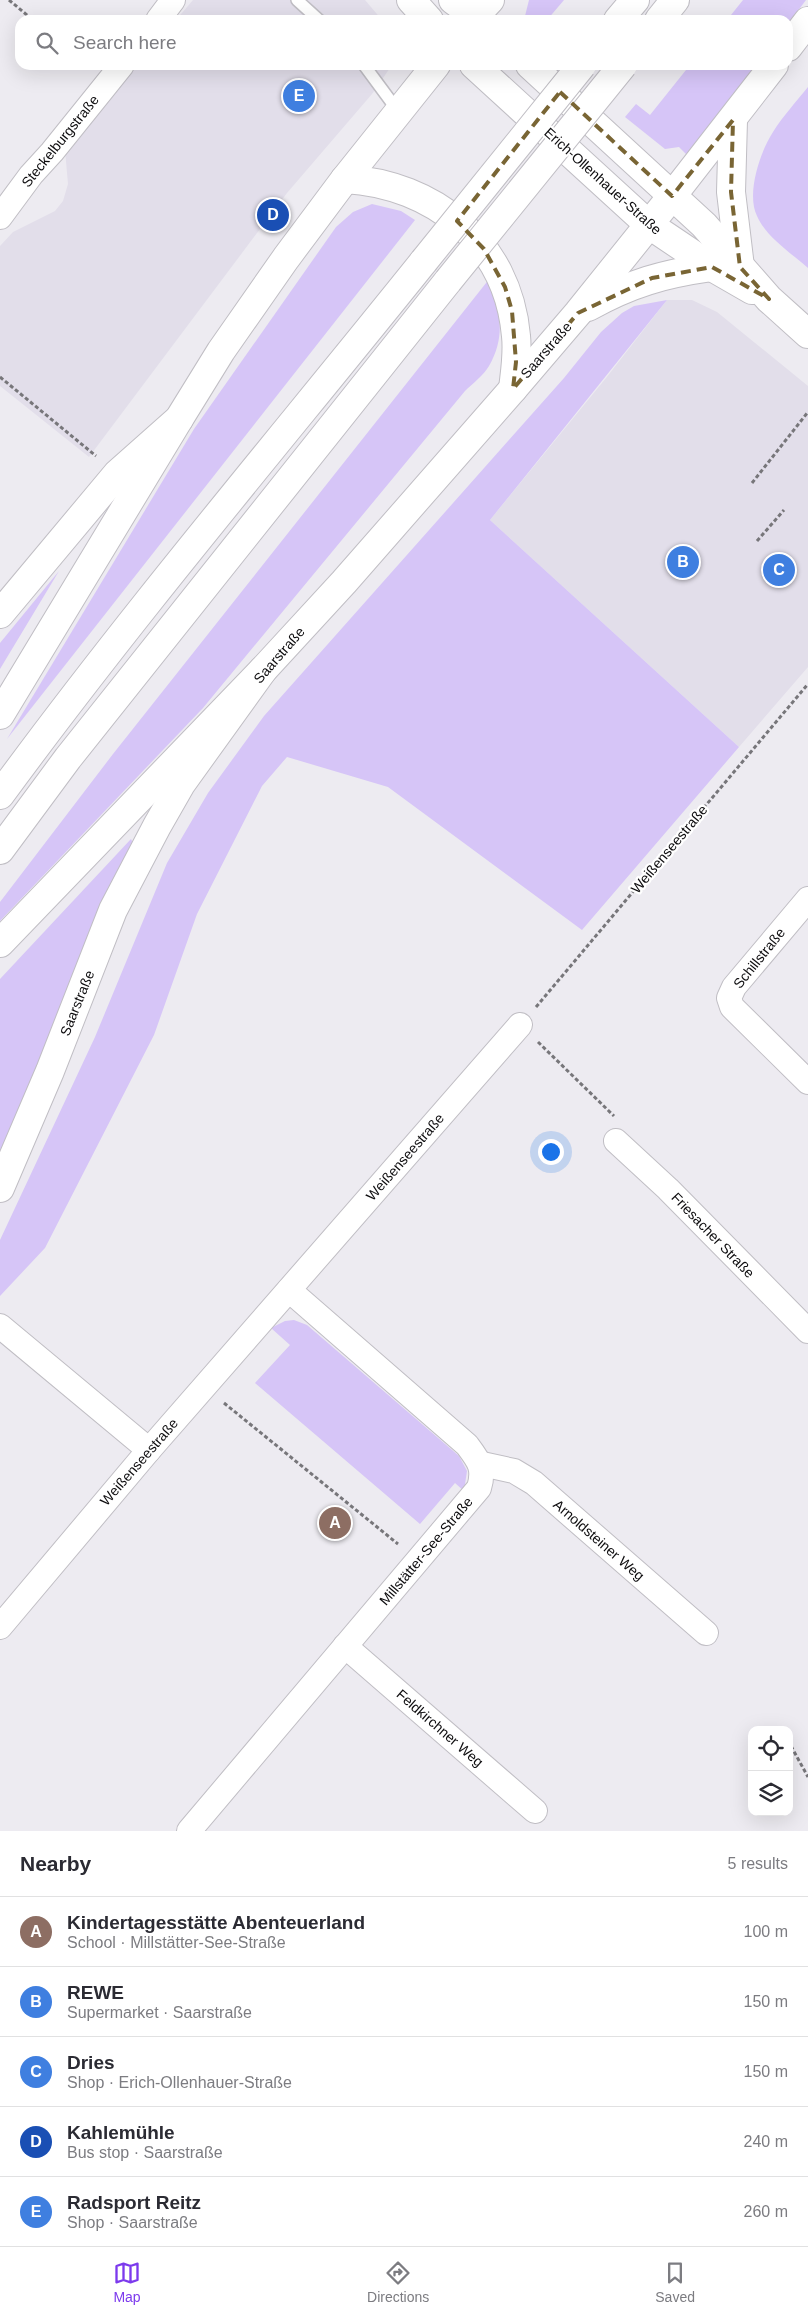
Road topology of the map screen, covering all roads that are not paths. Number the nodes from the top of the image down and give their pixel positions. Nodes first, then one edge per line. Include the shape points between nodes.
1 (174, 0) edge
2 (297, 0) edge
3 (411, 0) edge
4 (453, 0) edge
5 (634, 0) edge
6 (676, 0) edge
7 (479, 14) edge
8 (162, 15) edge
9 (314, 15) edge
10 (424, 15) edge
11 (622, 15) edge
12 (663, 15) edge
13 (808, 21) edge
14 (793, 40) edge
15 (118, 70) edge
16 (368, 70) edge
17 (432, 70) edge
18 (479, 70) edge
19 (535, 70) edge
20 (578, 70) edge
21 (619, 70) edge
22 (770, 70) edge
23 (398, 111) junction
24 (733, 120) junction
25 (344, 179) junction
26 (672, 196) junction
27 (0, 217) edge
28 (648, 224) junction
29 (712, 267) junction
30 (740, 267) junction
31 (769, 299) junction
32 (578, 312) junction
33 (808, 334) edge
34 (513, 389) junction
35 (179, 419) junction
36 (0, 614) edge
37 (263, 670) junction
38 (0, 715) edge
39 (0, 795) edge
40 (0, 850) edge
41 (808, 900) edge
42 (0, 943) edge
43 (520, 1025) road end
44 (808, 1082) edge
45 (616, 1141) road end
46 (0, 1188) edge
47 (290, 1290) junction
48 (0, 1326) edge
49 (808, 1331) edge
50 (149, 1450) junction
51 (482, 1464) junction
52 (0, 1627) edge
53 (706, 1633) dead end
54 (345, 1646) junction
55 (535, 1811) dead end
56 (189, 1831) edge

1 - 8 street
2 - 9 lane
3 - 10 main road
4 - 7 main road
5 - 11 main road
6 - 12 main road
13 - 14 main road
15 - 27 street, Steckelburgstraße
16 - 23 lane
17 - 23 main road
18 - 28 main road, Erich-Ollenhauer-Straße
19 - 26 main road, Erich-Ollenhauer-Straße
20 - 39 main road, bridge via 154,596
21 - 40 main road, bridge via 68,758
22 - 24 main road, Saarstraße
23 - 25 main road
24 - 26 main road, Saarstraße
24 - 30 main road via 731,192
25 - 34 main road via 369,180 416,194 453,218 484,250 502,281 512,311 516,336
25 - 35 main road via 221,350
26 - 28 main road, Saarstraße
26 - 30 main road, Erich-Ollenhauer-Straße via 704,225
28 - 29 main road, Erich-Ollenhauer-Straße
28 - 32 main road, Saarstraße
29 - 31 main road, Erich-Ollenhauer-Straße
29 - 32 main road via 652,278
30 - 31 main road, Erich-Ollenhauer-Straße
31 - 33 main road, Erich-Ollenhauer-Straße
32 - 34 main road, Saarstraße
34 - 37 main road, Saarstraße
35 - 36 main road via 117,474
35 - 38 main road
37 - 42 main road
37 - 46 main road, Saarstraße via 181,784 114,910
41 - 44 street, Schillstraße via 734,987 729,998 732,1008
43 - 47 street, Weißenseestraße
45 - 49 street, Friesacher Straße via 668,1188
47 - 50 street, Weißenseestraße
47 - 51 street via 467,1446
48 - 50 street
50 - 52 street, Weißenseestraße
51 - 53 street, Arnoldsteiner Weg via 514,1471 534,1483
51 - 54 street, Millstätter-See-Straße via 479,1488
54 - 55 street, Feldkirchner Weg
54 - 56 street, Millstätter-See-Straße

